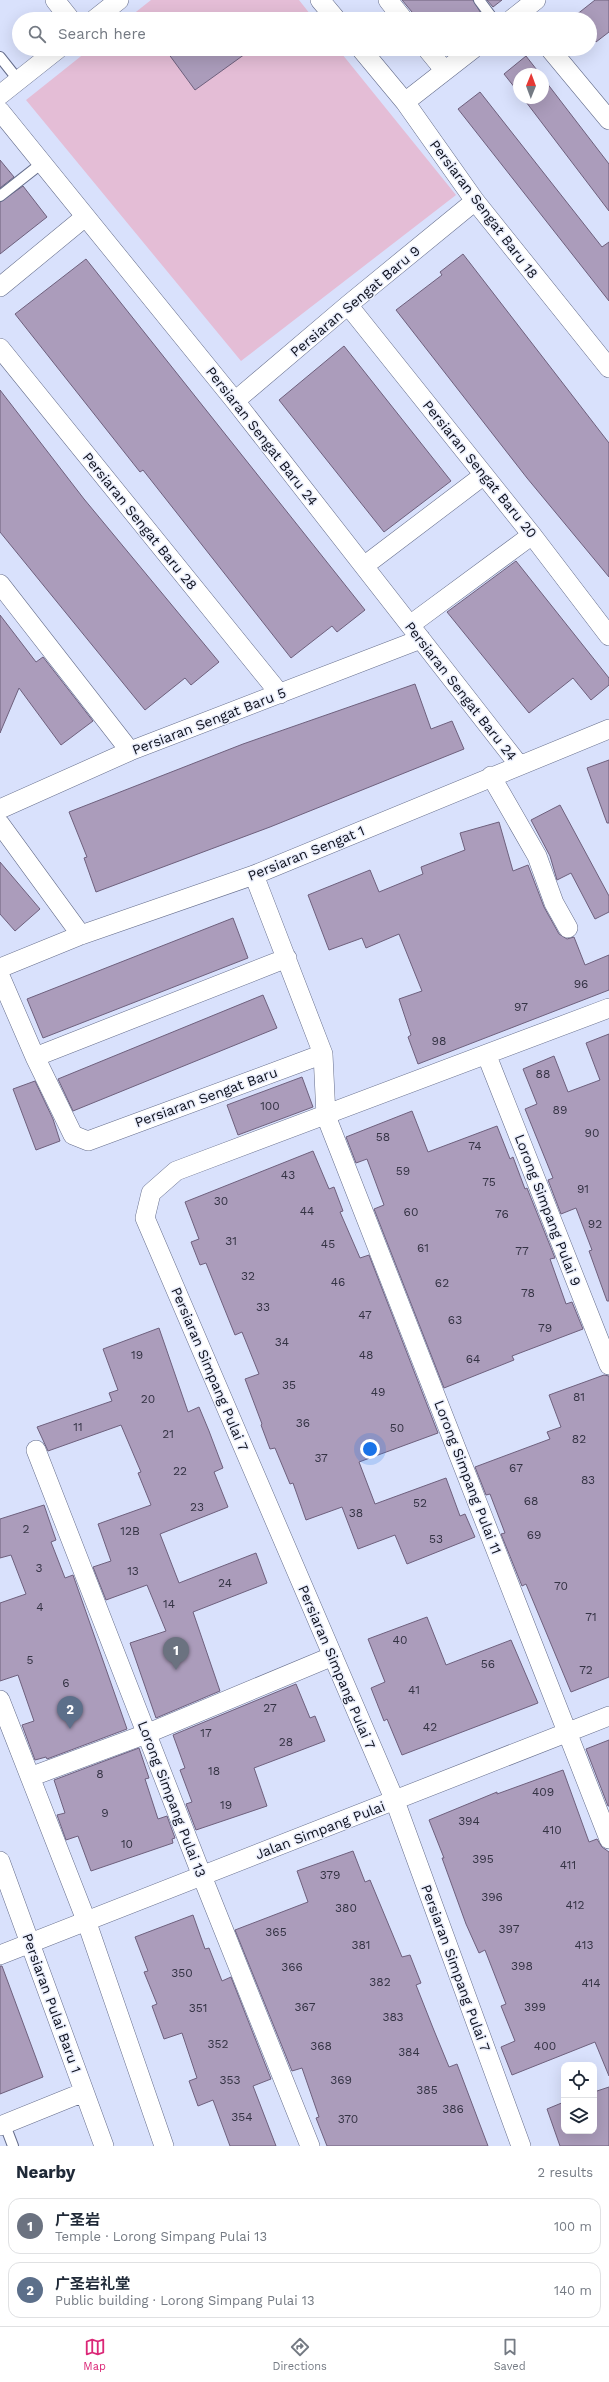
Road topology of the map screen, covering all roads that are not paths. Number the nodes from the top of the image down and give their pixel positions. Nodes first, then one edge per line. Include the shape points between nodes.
1 (54, 0) edge
2 (119, 0) edge
3 (320, 0) edge
4 (388, 0) edge
5 (479, 0) edge
6 (536, 0) edge
7 (64, 12) edge
8 (104, 12) edge
9 (330, 12) edge
10 (397, 12) edge
11 (488, 12) edge
12 (524, 12) edge
13 (49, 56) edge
14 (367, 56) edge
15 (433, 56) edge
16 (464, 56) edge
17 (556, 56) edge
18 (0, 57) edge
19 (445, 71) junction
20 (19, 81) junction
21 (0, 96) edge
22 (405, 102) junction
23 (0, 111) edge
24 (609, 120) edge
25 (42, 163) junction
26 (0, 196) edge
27 (475, 202) junction
28 (85, 217) junction
29 (0, 287) edge
30 (348, 305) junction
31 (0, 348) edge
32 (609, 368) edge
33 (235, 401) junction
34 (484, 475) junction
35 (532, 535) junction
36 (364, 566) junction
37 (0, 584) edge
38 (416, 632) junction
39 (609, 636) edge
40 (280, 694) junction
41 (609, 729) edge
42 (130, 750) junction
43 (519, 765) junction
44 (491, 776) junction
45 (0, 809) edge
46 (0, 824) edge
47 (254, 875) junction
48 (568, 928) dead end
49 (81, 935) junction
50 (287, 958) junction
51 (0, 968) edge
52 (0, 976) edge
53 (609, 1008) edge
54 (324, 1054) junction
55 (487, 1056) junction
56 (35, 1058) junction
57 (326, 1116) junction
58 (609, 1365) edge
59 (36, 1450) dead end
60 (333, 1656) junction
61 (0, 1700) edge
62 (609, 1716) edge
63 (146, 1734) junction
64 (568, 1734) junction
65 (30, 1777) junction
66 (395, 1801) junction
67 (609, 1839) edge
68 (0, 1861) edge
69 (202, 1876) junction
70 (86, 1920) junction
71 (30, 1943) junction
72 (0, 1955) edge
73 (84, 2092) junction
74 (2, 2125) edge
75 (13, 2146) edge
76 (104, 2146) edge
77 (164, 2146) edge
78 (310, 2146) edge
79 (521, 2146) edge

1 - 7 street
2 - 8 street
3 - 9 street
4 - 10 street
5 - 11 lane
6 - 12 street
13 - 20 street
14 - 22 street, Persiaran Sengat Baru 18
15 - 19 street
16 - 19 street
17 - 24 street
18 - 20 lane
19 - 22 street
20 - 21 street
22 - 27 street, Persiaran Sengat Baru 18
23 - 25 street, Persiaran Sengat Baru 24
25 - 26 lane
25 - 28 street, Persiaran Sengat Baru 24
27 - 30 street, Persiaran Sengat Baru 9
27 - 32 street, Persiaran Sengat Baru 18
28 - 29 street
28 - 33 street, Persiaran Sengat Baru 24
30 - 33 street, Persiaran Sengat Baru 9
30 - 34 street, Persiaran Sengat Baru 20
31 - 40 street, Persiaran Sengat Baru 28
33 - 36 street, Persiaran Sengat Baru 24
34 - 35 street, Persiaran Sengat Baru 20
34 - 36 street
35 - 38 street, Persiaran Sengat Baru 5
35 - 39 street, Persiaran Sengat Baru 20
36 - 38 street, Persiaran Sengat Baru 24
37 - 42 street
38 - 40 street, Persiaran Sengat Baru 5
38 - 43 street, Persiaran Sengat Baru 24
40 - 42 street, Persiaran Sengat Baru 5
41 - 43 street, Persiaran Sengat 1
42 - 45 street, Persiaran Sengat Baru 5
43 - 44 street, Persiaran Sengat 1
44 - 47 street, Persiaran Sengat 1
44 - 48 street via 537,856 554,903
46 - 49 street
47 - 49 street, Persiaran Sengat 1
47 - 50 street, Lorong Simpang Pulai 11
49 - 51 street, Persiaran Sengat 1
50 - 54 street, Lorong Simpang Pulai 11
50 - 56 street
52 - 56 street
53 - 55 street
54 - 56 street, Persiaran Sengat Baru via 88,1140 73,1135
54 - 57 street, Lorong Simpang Pulai 11
55 - 57 street
55 - 58 street, Lorong Simpang Pulai 9
57 - 60 street, Persiaran Simpang Pulai 7 via 176,1171 151,1193 145,1218
57 - 64 street, Lorong Simpang Pulai 11
59 - 63 street, Lorong Simpang Pulai 13
60 - 63 street
60 - 66 street, Persiaran Simpang Pulai 7
61 - 65 street
62 - 64 street, Jalan Simpang Pulai
63 - 65 street
63 - 69 street, Lorong Simpang Pulai 13
64 - 66 street, Jalan Simpang Pulai
64 - 67 street, Lorong Simpang Pulai 11
65 - 70 street
66 - 69 street, Jalan Simpang Pulai
66 - 79 street, Persiaran Simpang Pulai 7
68 - 71 street, Persiaran Pulai Baru 1
69 - 70 street, Jalan Simpang Pulai
69 - 78 street, Lorong Simpang Pulai 13
70 - 71 street, Jalan Simpang Pulai
70 - 77 street
71 - 72 street, Jalan Simpang Pulai
71 - 73 street, Persiaran Pulai Baru 1
73 - 74 street
73 - 76 street, Persiaran Pulai Baru 1
74 - 75 lane

